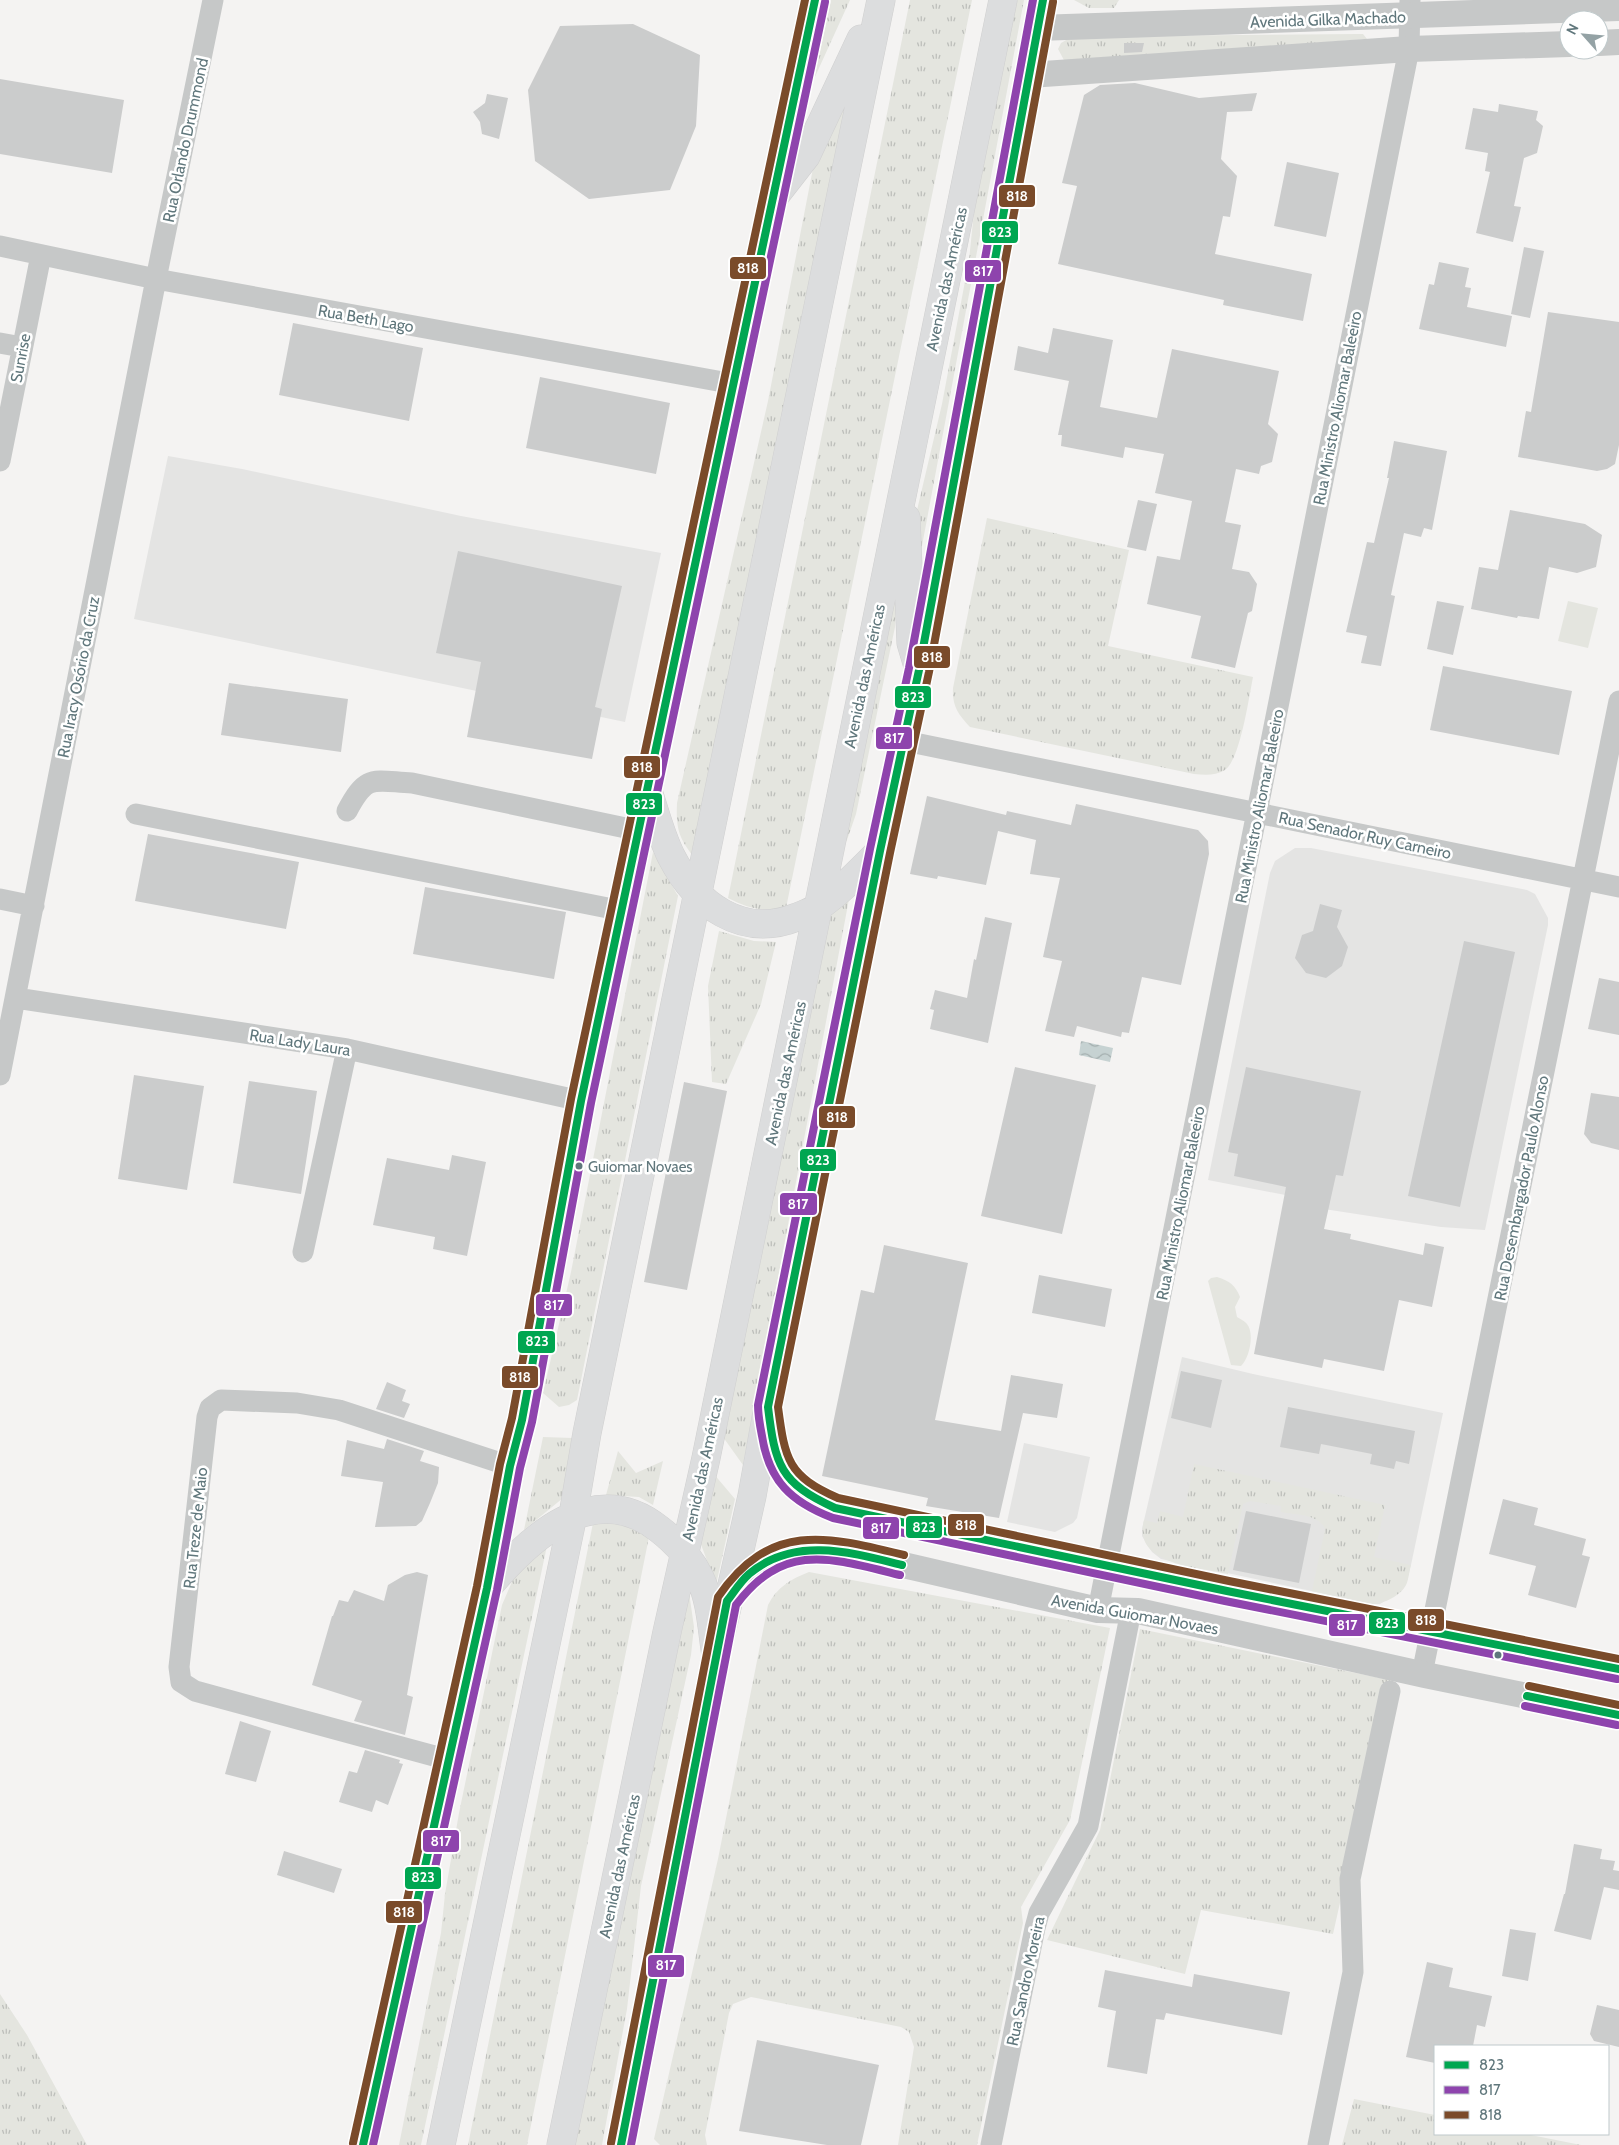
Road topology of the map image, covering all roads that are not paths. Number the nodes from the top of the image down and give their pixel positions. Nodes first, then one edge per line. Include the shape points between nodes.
1 (213, 0) edge
2 (815, 0) edge
3 (877, 0) edge
4 (881, 0) edge
5 (1003, 0) edge
6 (1043, 0) edge
7 (1410, 8) edge
8 (1619, 8) edge
9 (1037, 28) junction
10 (1559, 44) edge
11 (1409, 49) junction
12 (1029, 75) junction
13 (774, 197) junction
14 (0, 246) edge
15 (41, 255) junction
16 (156, 279) junction
17 (0, 343) edge
18 (22, 347) junction
19 (734, 384) junction
20 (0, 461) edge
21 (902, 495) junction
22 (919, 670) junction
23 (1619, 701) edge
24 (905, 741) junction
25 (648, 792) junction
26 (348, 811) dead end
27 (1257, 813) junction
28 (136, 814) dead end
29 (640, 831) junction
30 (880, 851) junction
31 (1583, 880) junction
32 (1619, 887) edge
33 (697, 893) junction
34 (0, 899) edge
35 (34, 906) junction
36 (817, 909) junction
37 (623, 910) junction
38 (16, 998) junction
39 (347, 1049) junction
40 (0, 1075) edge
41 (581, 1101) junction
42 (303, 1252) dead end
43 (768, 1408) junction
44 (510, 1466) junction
45 (573, 1515) junction
46 (684, 1552) junction
47 (1108, 1567) junction
48 (487, 1588) junction
49 (727, 1601) junction
50 (1098, 1610) junction
51 (1129, 1621) dead end
52 (1431, 1632) junction
53 (716, 1656) junction
54 (1619, 1669) edge
55 (1422, 1674) junction
56 (1390, 1691) dead end
57 (1619, 1715) edge
58 (449, 1760) junction
59 (363, 2145) edge
60 (441, 2145) edge
61 (562, 2145) edge
62 (622, 2145) edge
63 (991, 2145) edge
64 (1318, 2145) edge

1 - 16 street, Rua Orlando Drummond
2 - 13 main road
3 - 13 main road via 817,135 792,176
4 - 33 main road
5 - 21 main road, Avenida das Américas
6 - 9 main road
7 - 8 street, Avenida Gilka Machado
7 - 9 street, Avenida Gilka Machado
7 - 11 street, Rua Ministro Aliomar Baleeiro
9 - 12 main road
10 - 11 street, Avenida Gilka Machado
11 - 12 street, Avenida Gilka Machado
11 - 27 street, Rua Ministro Aliomar Baleeiro
12 - 22 main road
13 - 19 main road
14 - 15 street, Rua Beth Lago
15 - 16 street, Rua Beth Lago
15 - 18 street, Sunrise
16 - 19 street, Rua Beth Lago
16 - 35 street, Rua Iracy Osório da Cruz
17 - 18 street
18 - 20 street, Sunrise
19 - 25 main road
21 - 22 main road via 909,544 911,643
21 - 36 main road, Avenida das Américas
22 - 24 main road
23 - 31 street, Rua Desembargador Paulo Alonso
24 - 27 street, Rua Senador Ruy Carneiro
24 - 30 main road
25 - 29 main road
25 - 33 main road via 670,854 682,876
26 - 29 street via 364,784 377,781 412,784
27 - 31 street, Rua Senador Ruy Carneiro
27 - 47 street, Rua Ministro Aliomar Baleeiro
28 - 37 street
29 - 37 main road
30 - 36 main road via 848,884
30 - 43 main road
31 - 32 street, Rua Senador Ruy Carneiro
31 - 52 street, Rua Desembargador Paulo Alonso
33 - 36 main road via 728,916 761,925 785,922
33 - 45 main road
34 - 35 street
35 - 38 street, Rua Iracy Osório da Cruz
36 - 46 main road, Avenida das Américas via 710,1439
37 - 41 main road
38 - 39 street, Rua Lady Laura
38 - 40 street, Rua Iracy Osório da Cruz
39 - 41 street, Rua Lady Laura
39 - 42 street
41 - 44 main road via 522,1420
43 - 47 street via 772,1441 783,1472 797,1489 813,1500 835,1508
43 - 49 main road via 752,1496
44 - 48 main road
44 - 58 street, Rua Treze de Maio via 339,1410 305,1404 221,1400 210,1408 207,1417 179,1667 181,1682 195,1691
45 - 46 main road via 592,1509 630,1513 648,1520
45 - 48 main road via 559,1522 511,1560
45 - 60 main road
46 - 53 main road via 701,1578
46 - 61 main road, Avenida das Américas
47 - 50 street, Rua Ministro Aliomar Baleeiro
47 - 52 street
48 - 58 main road
49 - 50 street, Avenida Guiomar Novaes via 749,1574 770,1559 796,1550 816,1548 847,1552
49 - 53 main road
50 - 55 street, Avenida Guiomar Novaes via 1138,1611
51 - 63 street, Rua Sandro Moreira via 1088,1826 1038,1913 1034,1928
52 - 54 street
52 - 55 street, Rua Desembargador Paulo Alonso
53 - 62 main road
55 - 57 street, Avenida Guiomar Novaes
56 - 64 street via 1350,1879 1353,1972
58 - 59 main road

